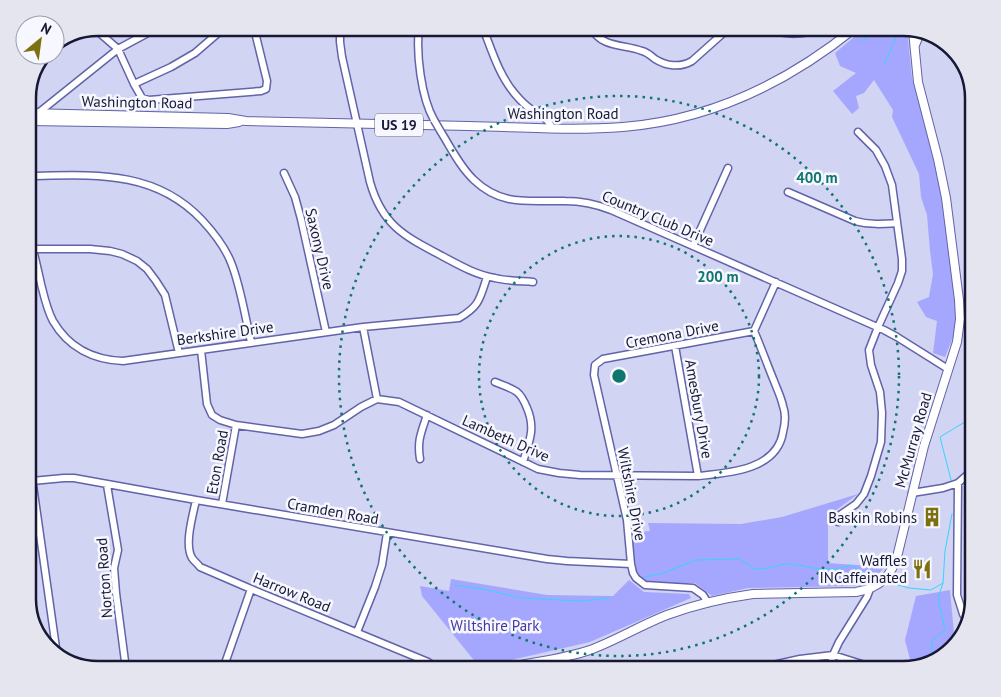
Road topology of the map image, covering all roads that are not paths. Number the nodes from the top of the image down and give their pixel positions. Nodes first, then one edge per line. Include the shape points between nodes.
1 (103, 36) edge
2 (143, 36) edge
3 (214, 36) edge
4 (256, 36) edge
5 (340, 36) edge
6 (419, 36) edge
7 (487, 36) edge
8 (597, 36) edge
9 (720, 36) edge
10 (843, 36) edge
11 (913, 37) edge
12 (918, 38) edge
13 (914, 47) junction
14 (118, 49) junction
15 (134, 84) junction
16 (38, 113) joint
17 (36, 121) edge
18 (246, 121) junction
19 (357, 124) junction
20 (552, 128) junction
21 (858, 132) dead end
22 (728, 168) dead end
23 (284, 173) dead end
24 (36, 176) edge
25 (788, 192) dead end
26 (897, 223) junction
27 (693, 246) junction
28 (36, 249) edge
29 (36, 261) edge
30 (488, 277) junction
31 (533, 282) dead end
32 (776, 282) junction
33 (363, 327) junction
34 (878, 327) junction
35 (754, 331) junction
36 (326, 332) junction
37 (251, 342) junction
38 (675, 346) junction
39 (201, 350) junction
40 (179, 353) junction
41 (595, 365) joint
42 (948, 369) junction
43 (495, 382) dead end
44 (377, 399) junction
45 (427, 415) junction
46 (236, 425) junction
47 (420, 459) dead end
48 (523, 462) junction
49 (616, 475) junction
50 (698, 476) junction
51 (965, 477) edge
52 (36, 481) edge
53 (958, 483) junction
54 (107, 485) junction
55 (912, 492) junction
56 (196, 500) junction
57 (222, 504) junction
58 (36, 509) edge
59 (838, 522) dead end
60 (387, 533) junction
61 (631, 564) junction
62 (251, 589) junction
63 (870, 589) junction
64 (708, 603) junction
65 (963, 614) edge
66 (357, 632) junction
67 (55, 642) edge
68 (833, 655) junction
69 (125, 661) edge
70 (226, 661) edge
71 (426, 661) edge
72 (540, 661) edge
73 (792, 661) edge
74 (832, 661) edge
75 (852, 661) edge

1 - 14 street
2 - 14 street
3 - 15 street via 171,67
4 - 15 street via 267,81 266,89 261,91 149,100 142,98
5 - 19 street
6 - 27 street, Country Club Drive, bridge via 429,109 458,160 474,180 497,195 521,202 566,201 602,206
7 - 20 street via 507,83 527,106 546,118
8 - 9 street via 616,46 642,50 662,63 678,66 692,61
10 - 20 main road, Washington Road / US 19 via 785,77 707,110 625,127
11 - 13 main road, McMurray Road
12 - 13 main road
13 - 42 main road, McMurray Road via 919,88 944,186 960,306 959,334
14 - 15 street
14 - 16 street
16 - 18 main road, Washington Road / US 19
17 - 18 main road, Washington Road / US 19 via 227,124
18 - 19 main road, Washington Road / US 19
19 - 20 main road, Washington Road / US 19
19 - 30 street via 372,189 388,219 413,241
21 - 26 street via 876,150 885,166 892,185
22 - 27 street
23 - 36 street, Saxony Drive via 301,219
24 - 37 street via 90,175 128,179 161,190 192,209 220,242 232,264
25 - 26 street via 864,224
26 - 34 street via 902,271
27 - 32 street, Country Club Drive
28 - 40 street via 110,251 122,254 147,269 165,295
29 - 40 street, Berkshire Drive via 52,320 64,336 84,353 123,361
30 - 31 street
30 - 33 street, Berkshire Drive via 476,306 459,318
32 - 34 street, Country Club Drive
32 - 35 street
33 - 36 street, Berkshire Drive
33 - 44 street
34 - 42 street, Country Club Drive
34 - 59 street via 869,350 880,392 881,442 864,494 840,515
35 - 38 street, Cremona Drive
35 - 50 street, Lambeth Drive via 784,407 783,436 766,460 752,467
36 - 37 street, Berkshire Drive
37 - 39 street, Berkshire Drive
38 - 41 street, Cremona Drive via 603,359
38 - 50 street, Amesbury Drive
39 - 40 street, Berkshire Drive
39 - 46 street via 207,404 220,420
41 - 49 street, Wiltshire Drive via 594,375
42 - 55 main road, McMurray Road
43 - 48 street via 518,393 531,418 532,433
44 - 45 street, Lambeth Drive via 399,402
44 - 46 street via 319,431 302,434
45 - 47 street via 419,438
45 - 48 street, Lambeth Drive
46 - 57 street, Eton Road
48 - 49 street, Lambeth Drive via 559,473
49 - 50 street, Lambeth Drive
49 - 61 street, Wiltshire Drive via 627,520
51 - 53 street
52 - 54 street, Cramden Road via 74,478
53 - 55 street
53 - 65 street via 957,595
54 - 56 street, Cramden Road
54 - 69 street, Norton Road via 118,550 114,568
55 - 63 main road, McMurray Road via 894,566 884,580
56 - 57 street, Cramden Road
56 - 62 street, Harrow Road via 189,540 192,559 200,567
57 - 60 street, Cramden Road
58 - 67 street
60 - 61 street, Cramden Road via 548,559
60 - 66 street via 382,565
61 - 64 street, Wiltshire Drive via 636,578 645,585 693,588
62 - 66 street, Harrow Road
62 - 70 street
63 - 64 main road via 852,593 753,594
63 - 68 street
64 - 72 main road via 666,616 588,650
66 - 71 street, Harrow Road
68 - 73 street
68 - 74 street
68 - 75 street

